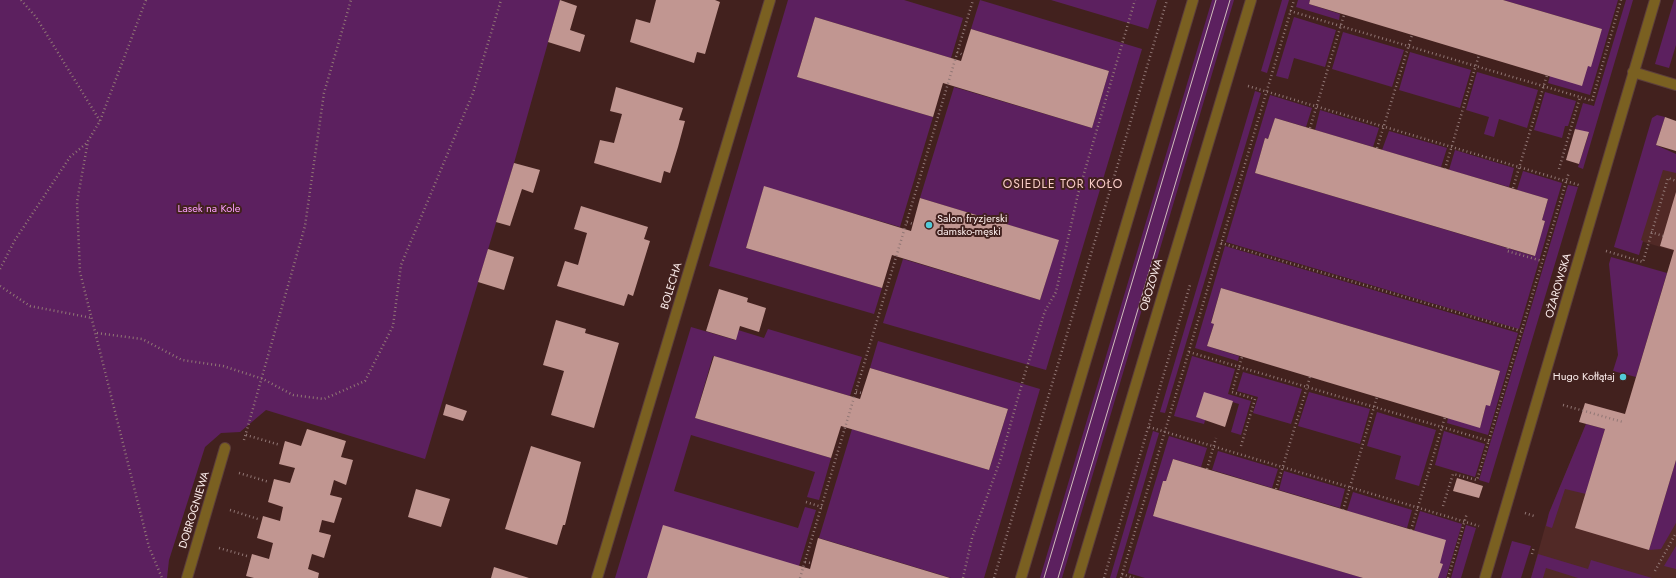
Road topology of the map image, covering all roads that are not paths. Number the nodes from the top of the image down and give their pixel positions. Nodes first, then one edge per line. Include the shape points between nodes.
1 (770, 0) edge
2 (1193, 0) edge
3 (1251, 0) edge
4 (1656, 0) edge
5 (1633, 72) junction
6 (1676, 85) edge
7 (225, 448) dead end
8 (187, 578) edge
9 (597, 578) edge
10 (1021, 578) edge
11 (1078, 578) edge
12 (1485, 578) edge

1 - 9 street, BOLECHA
2 - 10 street
3 - 11 street, OBOZOWA
4 - 5 street, OŻAROWSKA
5 - 6 street
5 - 12 street, OŻAROWSKA
7 - 8 street, DOBROGNIEWA

